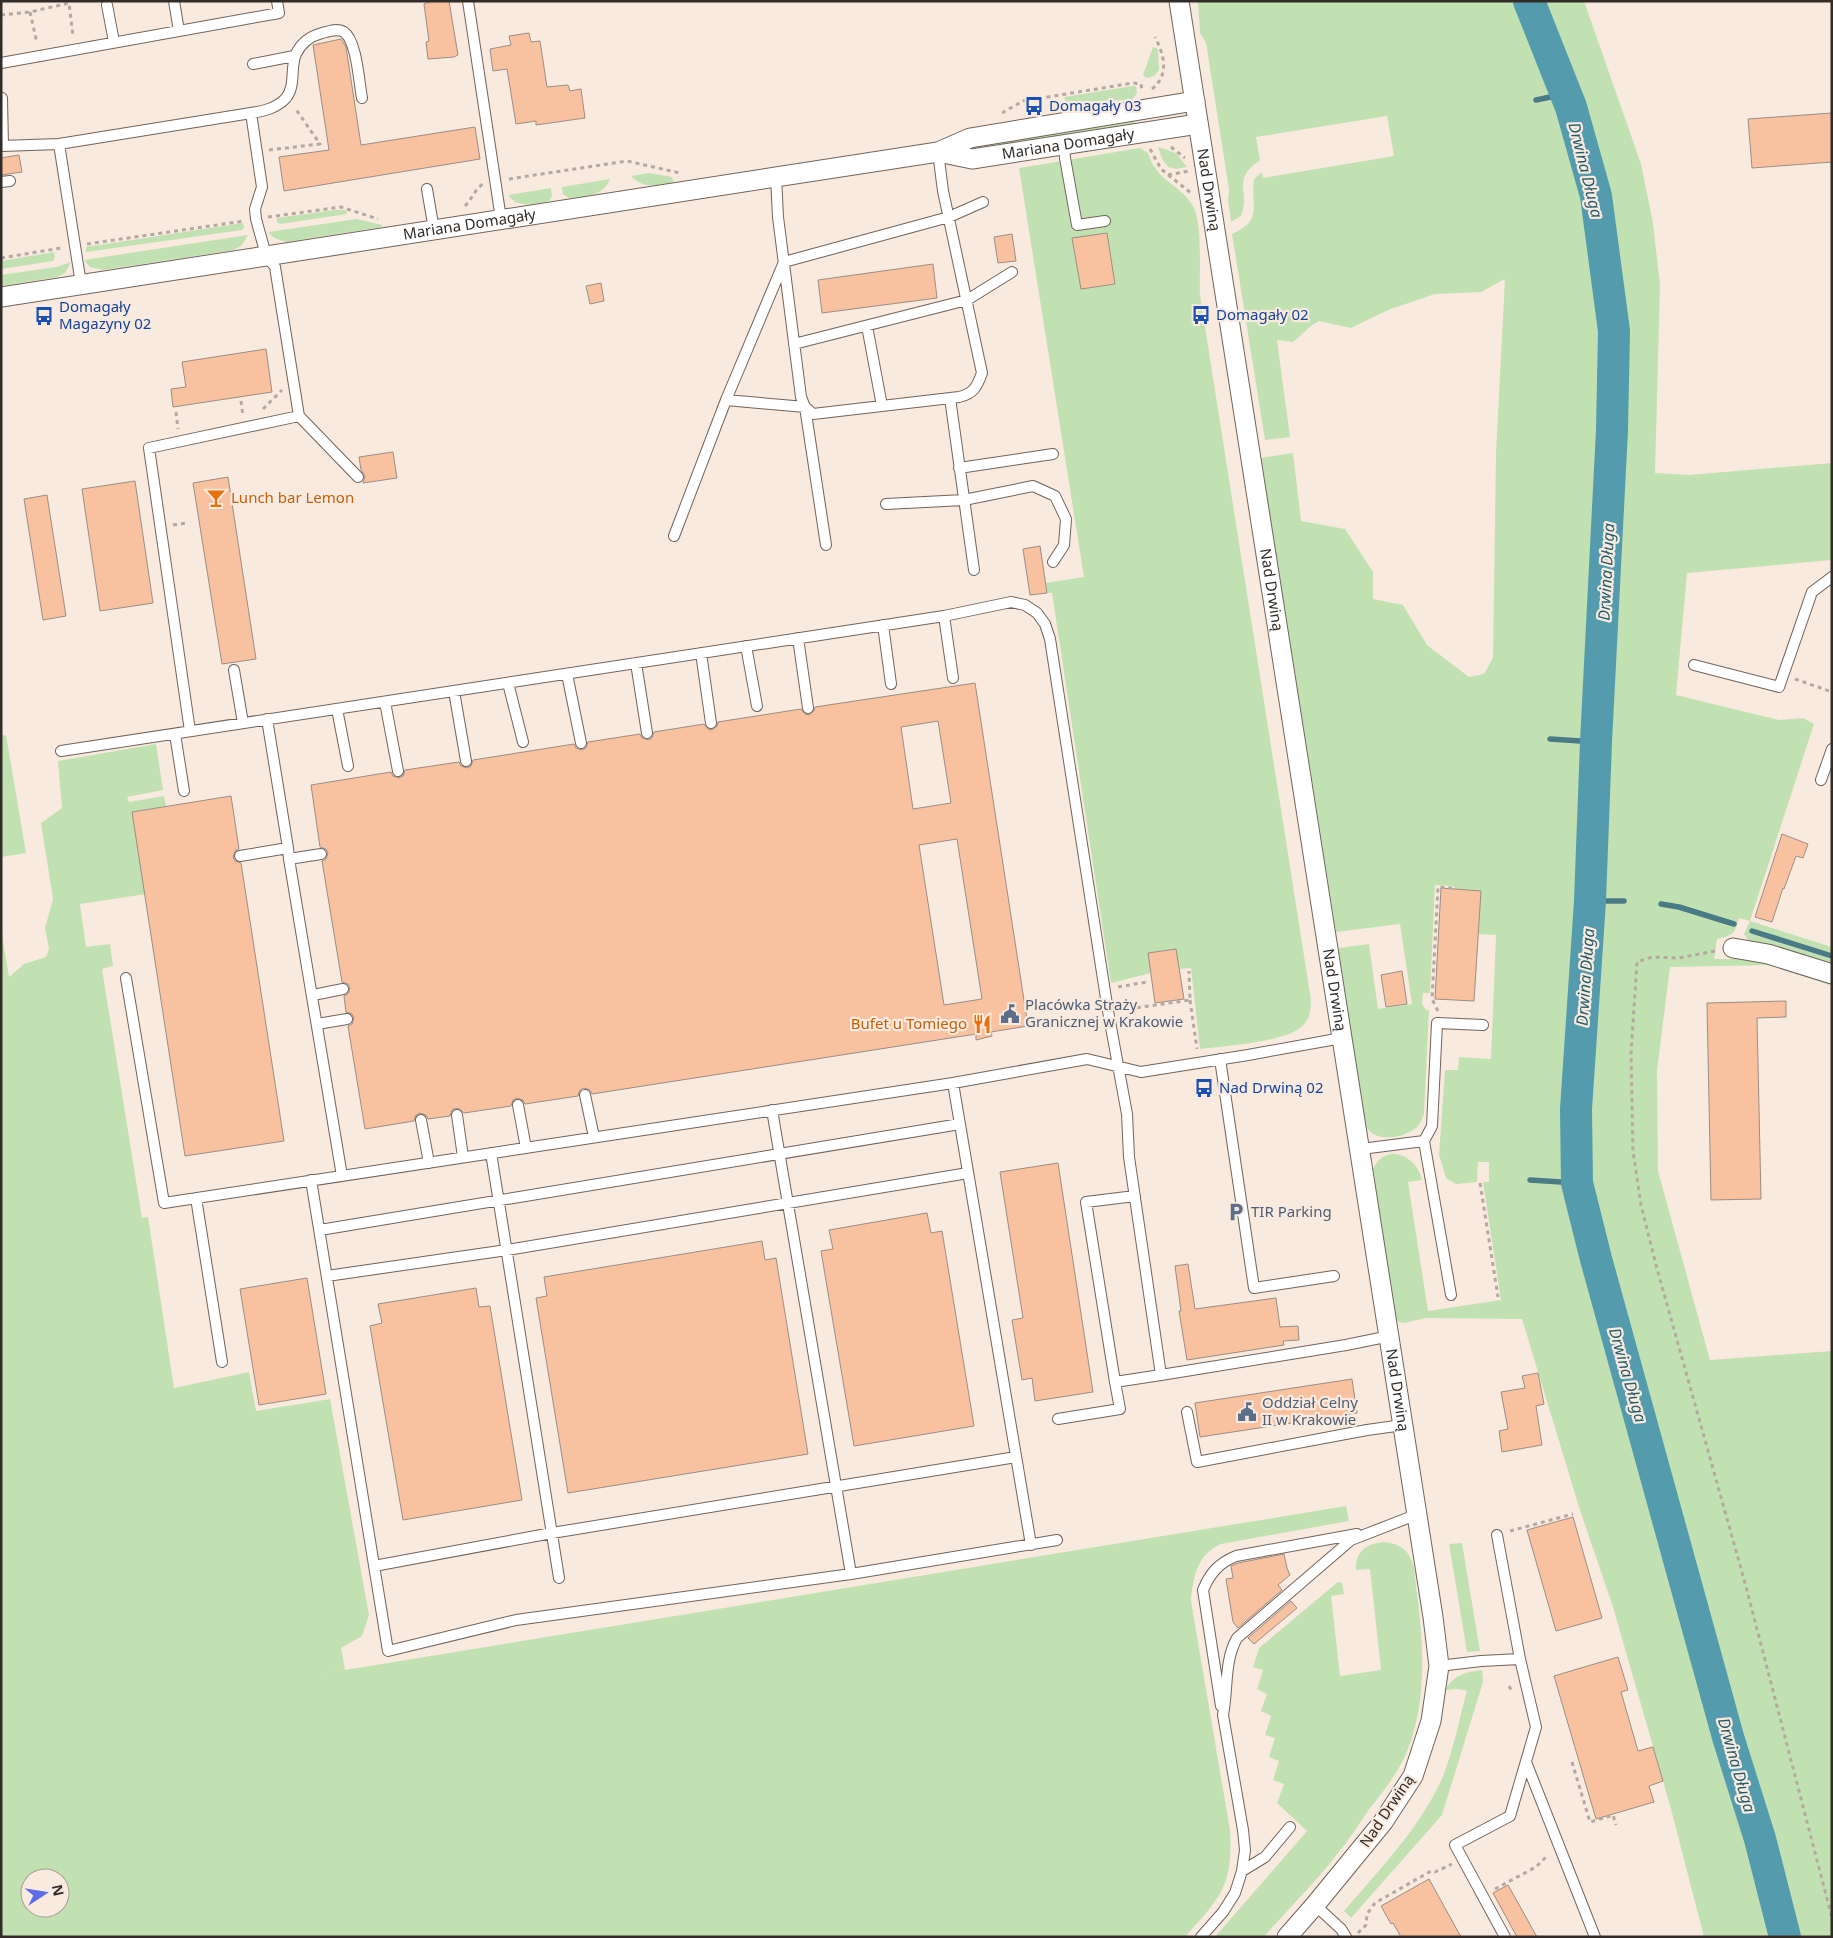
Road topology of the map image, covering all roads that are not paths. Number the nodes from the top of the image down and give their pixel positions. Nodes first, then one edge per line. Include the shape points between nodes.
1 (174, 1) edge
2 (277, 1) edge
3 (468, 1) edge
4 (1179, 1) edge
5 (107, 5) dead end
6 (179, 31) junction
7 (114, 42) junction
8 (294, 56) junction
9 (1, 63) edge
10 (253, 64) dead end
11 (2, 98) edge
12 (362, 98) dead end
13 (1195, 101) junction
14 (251, 113) junction
15 (1198, 124) junction
16 (59, 144) junction
17 (1064, 145) junction
18 (2, 146) edge
19 (938, 152) junction
20 (776, 177) junction
21 (427, 188) dead end
22 (983, 202) dead end
23 (948, 217) junction
24 (501, 219) junction
25 (1105, 221) dead end
26 (434, 230) junction
27 (266, 255) junction
28 (784, 262) junction
29 (1012, 272) dead end
30 (81, 284) junction
31 (1, 296) edge
32 (967, 300) junction
33 (867, 326) junction
34 (794, 344) junction
35 (950, 398) junction
36 (726, 400) junction
37 (882, 406) junction
38 (805, 407) junction
39 (300, 416) junction
40 (1053, 454) dead end
41 (960, 468) junction
42 (358, 477) dead end
43 (964, 500) junction
44 (886, 504) dead end
45 (674, 536) dead end
46 (826, 545) dead end
47 (1053, 562) dead end
48 (974, 570) dead end
49 (1832, 578) edge
50 (944, 616) junction
51 (883, 625) junction
52 (798, 638) junction
53 (746, 646) junction
54 (702, 653) junction
55 (636, 663) junction
56 (1694, 665) dead end
57 (234, 670) dead end
58 (567, 674) junction
59 (953, 678) dead end
60 (508, 683) junction
61 (891, 684) dead end
62 (454, 691) junction
63 (385, 702) junction
64 (757, 706) dead end
65 (808, 708) dead end
66 (337, 709) junction
67 (267, 720) junction
68 (243, 723) junction
69 (711, 723) dead end
70 (190, 731) junction
71 (647, 733) dead end
72 (175, 734) junction
73 (523, 742) dead end
74 (581, 743) dead end
75 (1832, 749) edge
76 (61, 751) dead end
77 (466, 761) dead end
78 (348, 766) dead end
79 (398, 771) dead end
80 (1821, 780) dead end
81 (184, 791) dead end
82 (288, 848) junction
83 (321, 854) dead end
84 (240, 856) dead end
85 (289, 859) junction
86 (1733, 948) road end
87 (1832, 974) edge
88 (126, 978) dead end
89 (342, 989) dead end
90 (313, 995) junction
91 (347, 1018) dead end
92 (317, 1024) junction
93 (1483, 1025) dead end
94 (1342, 1038) junction
95 (1220, 1060) junction
96 (1118, 1067) junction
97 (953, 1082) junction
98 (584, 1095) dead end
99 (518, 1105) dead end
100 (772, 1110) junction
101 (456, 1114) dead end
102 (422, 1120) dead end
103 (960, 1124) junction
104 (594, 1137) junction
105 (1424, 1141) junction
106 (526, 1148) junction
107 (1361, 1150) junction
108 (491, 1153) junction
109 (780, 1154) junction
110 (463, 1157) junction
111 (429, 1163) junction
112 (968, 1173) junction
113 (342, 1176) junction
114 (312, 1180) junction
115 (1135, 1196) junction
116 (196, 1198) junction
117 (499, 1200) junction
118 (788, 1204) junction
119 (320, 1230) junction
120 (507, 1250) junction
121 (327, 1276) junction
122 (1334, 1276) dead end
123 (1450, 1295) dead end
124 (1390, 1336) junction
125 (222, 1362) dead end
126 (1161, 1375) junction
127 (1116, 1382) junction
128 (1187, 1412) dead end
129 (1058, 1419) dead end
130 (1403, 1425) junction
131 (1016, 1457) junction
132 (836, 1487) junction
133 (1418, 1514) junction
134 (1377, 1530) junction
135 (552, 1533) junction
136 (1497, 1535) dead end
137 (1057, 1540) dead end
138 (1031, 1545) junction
139 (374, 1566) junction
140 (851, 1574) junction
141 (559, 1578) dead end
142 (1520, 1659) junction
143 (1439, 1666) junction
144 (1223, 1715) junction
145 (1526, 1762) junction
146 (1290, 1827) dead end
147 (1242, 1871) junction
148 (1315, 1905) junction
149 (1351, 1936) edge
150 (1201, 1937) edge
151 (1287, 1937) edge
152 (1504, 1937) edge
153 (1595, 1937) edge

1 - 6 lane
2 - 6 lane via 279,13
3 - 24 lane
4 - 13 street, Nad Drwiną
5 - 7 lane
6 - 7 lane
7 - 9 lane
8 - 10 lane
8 - 12 lane via 299,46 309,38 333,30 343,31 353,46
8 - 14 lane via 287,97 265,111
11 - 18 lane
13 - 15 street, Nad Drwiną
13 - 19 street, Mariana Domagały via 970,138
14 - 16 lane
14 - 27 lane via 262,187 255,209
15 - 17 street, Mariana Domagały
15 - 94 street, Nad Drwiną
16 - 18 lane
16 - 30 lane
17 - 19 street, Mariana Domagały via 972,159
17 - 25 lane via 1077,225
19 - 20 street, Mariana Domagały
19 - 23 lane
20 - 24 street, Mariana Domagały
20 - 28 lane
21 - 26 lane
22 - 23 lane
23 - 28 lane
23 - 32 lane
24 - 26 street, Mariana Domagały
26 - 27 street, Mariana Domagały
27 - 30 street, Mariana Domagały
27 - 39 lane via 275,267
28 - 34 lane
28 - 36 lane
29 - 32 lane
30 - 31 street, Mariana Domagały
32 - 33 lane
32 - 35 lane via 982,374 977,387 968,395
33 - 34 lane
33 - 37 lane
34 - 38 lane
35 - 37 lane
35 - 41 lane
36 - 38 lane
36 - 45 lane
37 - 38 lane via 813,414
38 - 46 lane
39 - 42 lane
39 - 70 lane via 149,448
40 - 41 lane
41 - 43 lane
43 - 44 lane
43 - 47 lane via 1033,486 1055,496 1066,519 1064,545
43 - 48 lane
49 - 56 lane via 1812,592 1779,687
50 - 51 lane
50 - 59 lane
50 - 96 lane via 1011,602 1037,612 1045,624
51 - 52 lane
51 - 61 lane
52 - 53 lane
52 - 65 lane
53 - 54 lane
53 - 64 lane
54 - 55 lane
54 - 69 lane
55 - 58 lane
55 - 71 lane
57 - 68 lane
58 - 60 lane
58 - 74 lane
60 - 62 lane
60 - 73 lane
62 - 63 lane
62 - 77 lane
63 - 66 lane
63 - 79 lane
66 - 67 lane
66 - 78 lane
67 - 68 lane
67 - 82 lane
68 - 70 lane
70 - 72 lane
72 - 76 lane
72 - 81 lane
75 - 80 lane
82 - 84 lane
82 - 85 lane
83 - 85 lane
85 - 90 lane
86 - 87 street via 1768,954
88 - 116 lane via 164,1203
89 - 90 lane
90 - 92 lane
91 - 92 lane
92 - 113 lane
93 - 105 lane via 1437,1023 1432,1126
94 - 95 lane
94 - 107 street, Nad Drwiną
95 - 96 lane via 1141,1072
95 - 122 lane via 1254,1288
96 - 97 lane via 1087,1059
96 - 115 lane
97 - 100 lane
97 - 103 lane
98 - 104 lane
99 - 106 lane
100 - 104 lane
100 - 109 lane
101 - 110 lane
102 - 111 lane
103 - 109 lane
103 - 112 lane
104 - 106 lane
105 - 107 lane
105 - 123 lane
106 - 108 lane
107 - 124 street, Nad Drwiną
108 - 110 lane
108 - 117 lane
109 - 117 lane
109 - 118 lane
110 - 111 lane
111 - 113 lane
112 - 118 lane
112 - 131 lane
113 - 114 lane
114 - 116 lane
114 - 119 lane
115 - 126 lane
115 - 127 lane via 1086,1202
116 - 125 lane
117 - 119 lane
117 - 120 lane
118 - 120 lane
118 - 132 lane
119 - 121 lane
120 - 121 lane
120 - 135 lane
121 - 139 lane
124 - 126 lane
124 - 130 street, Nad Drwiną
126 - 127 lane
127 - 129 lane via 1120,1409
128 - 130 lane via 1197,1462
130 - 133 street, Nad Drwiną
131 - 132 lane
131 - 138 lane
132 - 135 lane
132 - 140 lane
133 - 134 lane
133 - 143 street, Nad Drwiną
134 - 144 lane via 1352,1540 1237,1638 1230,1650
134 - 144 lane via 1236,1556 1216,1567 1203,1590
135 - 139 lane
135 - 141 lane
136 - 142 lane
137 - 138 lane
138 - 140 lane
139 - 140 lane via 388,1651 516,1620
142 - 143 lane
142 - 145 lane via 1536,1727
143 - 148 street, Nad Drwiną via 1431,1721 1413,1776 1383,1822
144 - 147 lane via 1243,1830
145 - 152 lane via 1510,1816 1455,1845
145 - 153 lane
146 - 147 lane via 1265,1857
147 - 150 lane via 1235,1893
148 - 149 lane
148 - 151 street, Nad Drwiną

